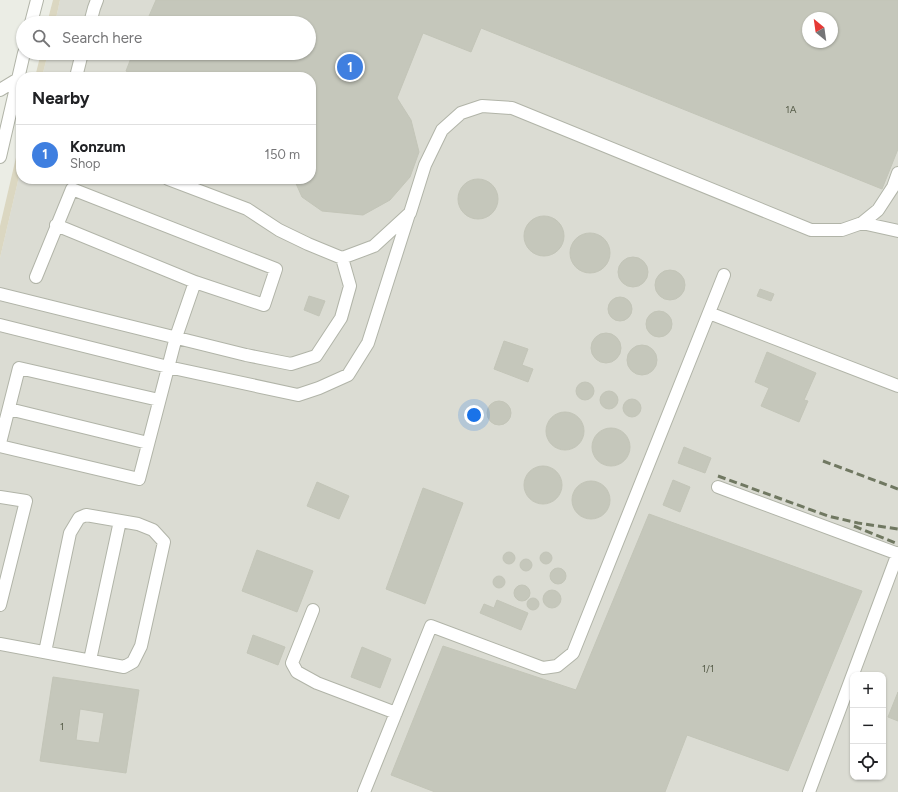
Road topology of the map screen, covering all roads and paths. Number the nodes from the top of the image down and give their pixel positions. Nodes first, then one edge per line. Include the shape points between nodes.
1 (37, 0) edge
2 (97, 0) edge
3 (34, 16) edge
4 (92, 16) edge
5 (22, 60) edge
6 (80, 60) edge
7 (20, 72) edge
8 (77, 72) edge
9 (16, 80) edge
10 (16, 88) edge
11 (0, 90) edge
12 (0, 157) edge
13 (898, 173) edge
14 (181, 184) edge
15 (410, 213) junction
16 (862, 223) junction
17 (56, 225) junction
18 (898, 231) edge
19 (342, 258) junction
20 (724, 275) dead end
21 (36, 277) dead end
22 (195, 282) junction
23 (0, 294) edge
24 (709, 313) junction
25 (0, 325) edge
26 (176, 338) junction
27 (168, 366) junction
28 (898, 386) edge
29 (159, 400) junction
30 (9, 409) junction
31 (148, 443) junction
32 (0, 444) edge
33 (718, 487) dead end
34 (0, 497) edge
35 (120, 521) junction
36 (898, 553) edge
37 (0, 605) edge
38 (313, 610) dead end
39 (0, 644) edge
40 (45, 652) junction
41 (90, 660) junction
42 (396, 713) junction
43 (364, 792) edge
44 (809, 792) edge

1 - 3 street
2 - 4 street
5 - 7 street
6 - 8 street
9 - 11 street
10 - 12 street
13 - 16 street via 893,187 878,210
14 - 19 street via 247,209 279,230
15 - 16 street via 425,165 442,130 461,113 482,106 512,108 810,230 842,230
15 - 19 street via 374,246
15 - 27 street via 368,343 348,375 298,395
16 - 18 street
17 - 21 street
17 - 22 street
17 - 22 street via 72,189 276,269 264,304
19 - 26 street via 350,286 341,318 316,356 291,364
20 - 24 street
22 - 26 street
23 - 26 street
24 - 28 street
24 - 42 street via 573,653 557,666 543,668 431,626
25 - 27 street
26 - 27 street
27 - 29 street
29 - 30 street via 19,368
29 - 31 street
30 - 31 street
30 - 32 street
31 - 32 street via 139,479
33 - 36 street
34 - 37 street via 26,501
35 - 40 street via 86,515 79,518 73,528
35 - 41 street
35 - 41 street via 154,530 164,542 141,646 133,662 124,667
36 - 44 street
38 - 42 street via 292,663 297,672 317,683
39 - 40 street
40 - 41 street
42 - 43 street

